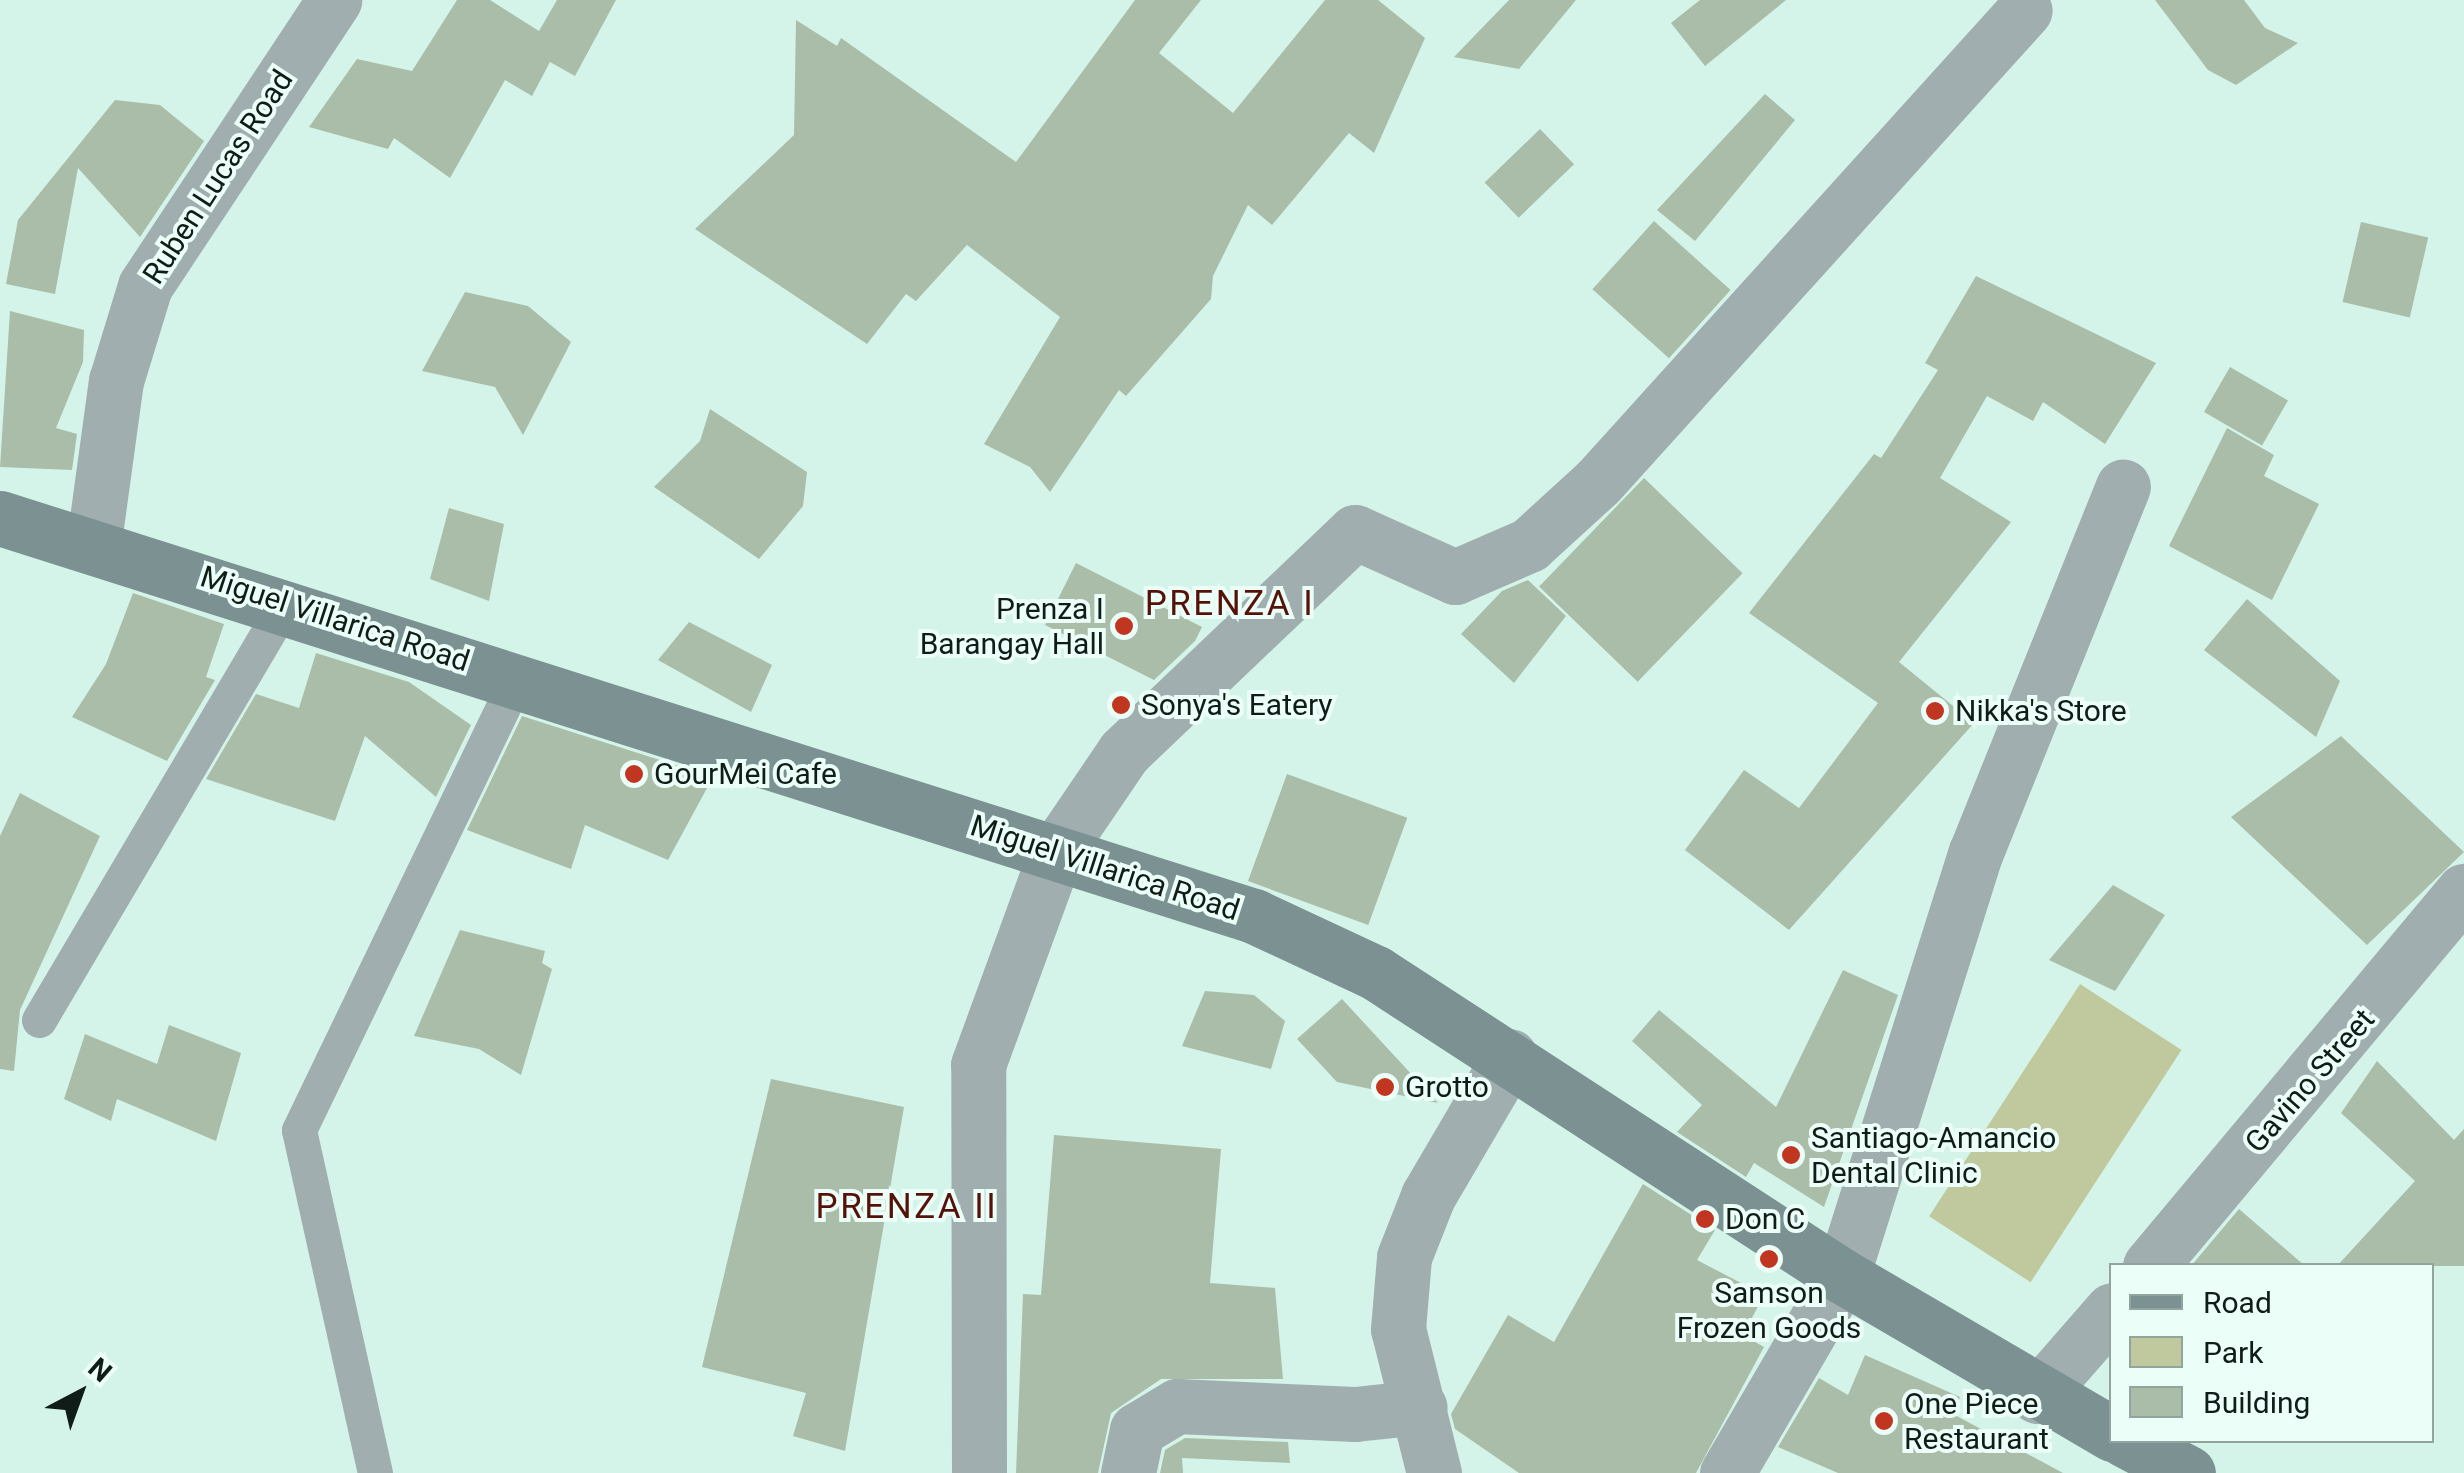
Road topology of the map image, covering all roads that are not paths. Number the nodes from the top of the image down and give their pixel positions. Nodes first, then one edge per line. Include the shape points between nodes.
1 (334, 0) edge
2 (2026, 10) dead end
3 (2124, 486) dead end
4 (0, 518) edge
5 (94, 541) junction
6 (286, 602) junction
7 (517, 678) junction
8 (1056, 852) junction
9 (2464, 891) edge
10 (38, 1020) dead end
11 (1510, 1056) junction
12 (2153, 1263) edge
13 (1842, 1276) junction
14 (2109, 1313) edge
15 (2037, 1396) junction
16 (1420, 1407) junction
17 (2109, 1432) edge
18 (2131, 1443) edge
19 (375, 1473) edge
20 (979, 1473) edge
21 (1128, 1473) edge
22 (1434, 1473) edge
23 (1727, 1473) edge
24 (2188, 1473) edge

1 - 5 street, Ruben Lucas Road via 145,286 116,381
2 - 8 street via 1598,482 1528,545 1455,577 1355,532 1124,752
3 - 13 street via 1976,852
4 - 5 main road, Miguel Villarica Road
5 - 6 main road, Miguel Villarica Road
6 - 7 main road, Miguel Villarica Road
6 - 10 lane
7 - 8 main road, Miguel Villarica Road
7 - 19 lane via 299,1130
8 - 11 main road, Miguel Villarica Road via 1254,916 1376,973
8 - 20 street via 978,1065
9 - 12 street, Gavino Street
11 - 13 main road, Miguel Villarica Road
11 - 16 street via 1428,1196 1404,1257 1398,1329
13 - 15 main road, Miguel Villarica Road
13 - 23 street
14 - 15 street
15 - 17 main road, Miguel Villarica Road
16 - 21 street via 1355,1414 1177,1406 1137,1430
16 - 22 street
18 - 24 main road

